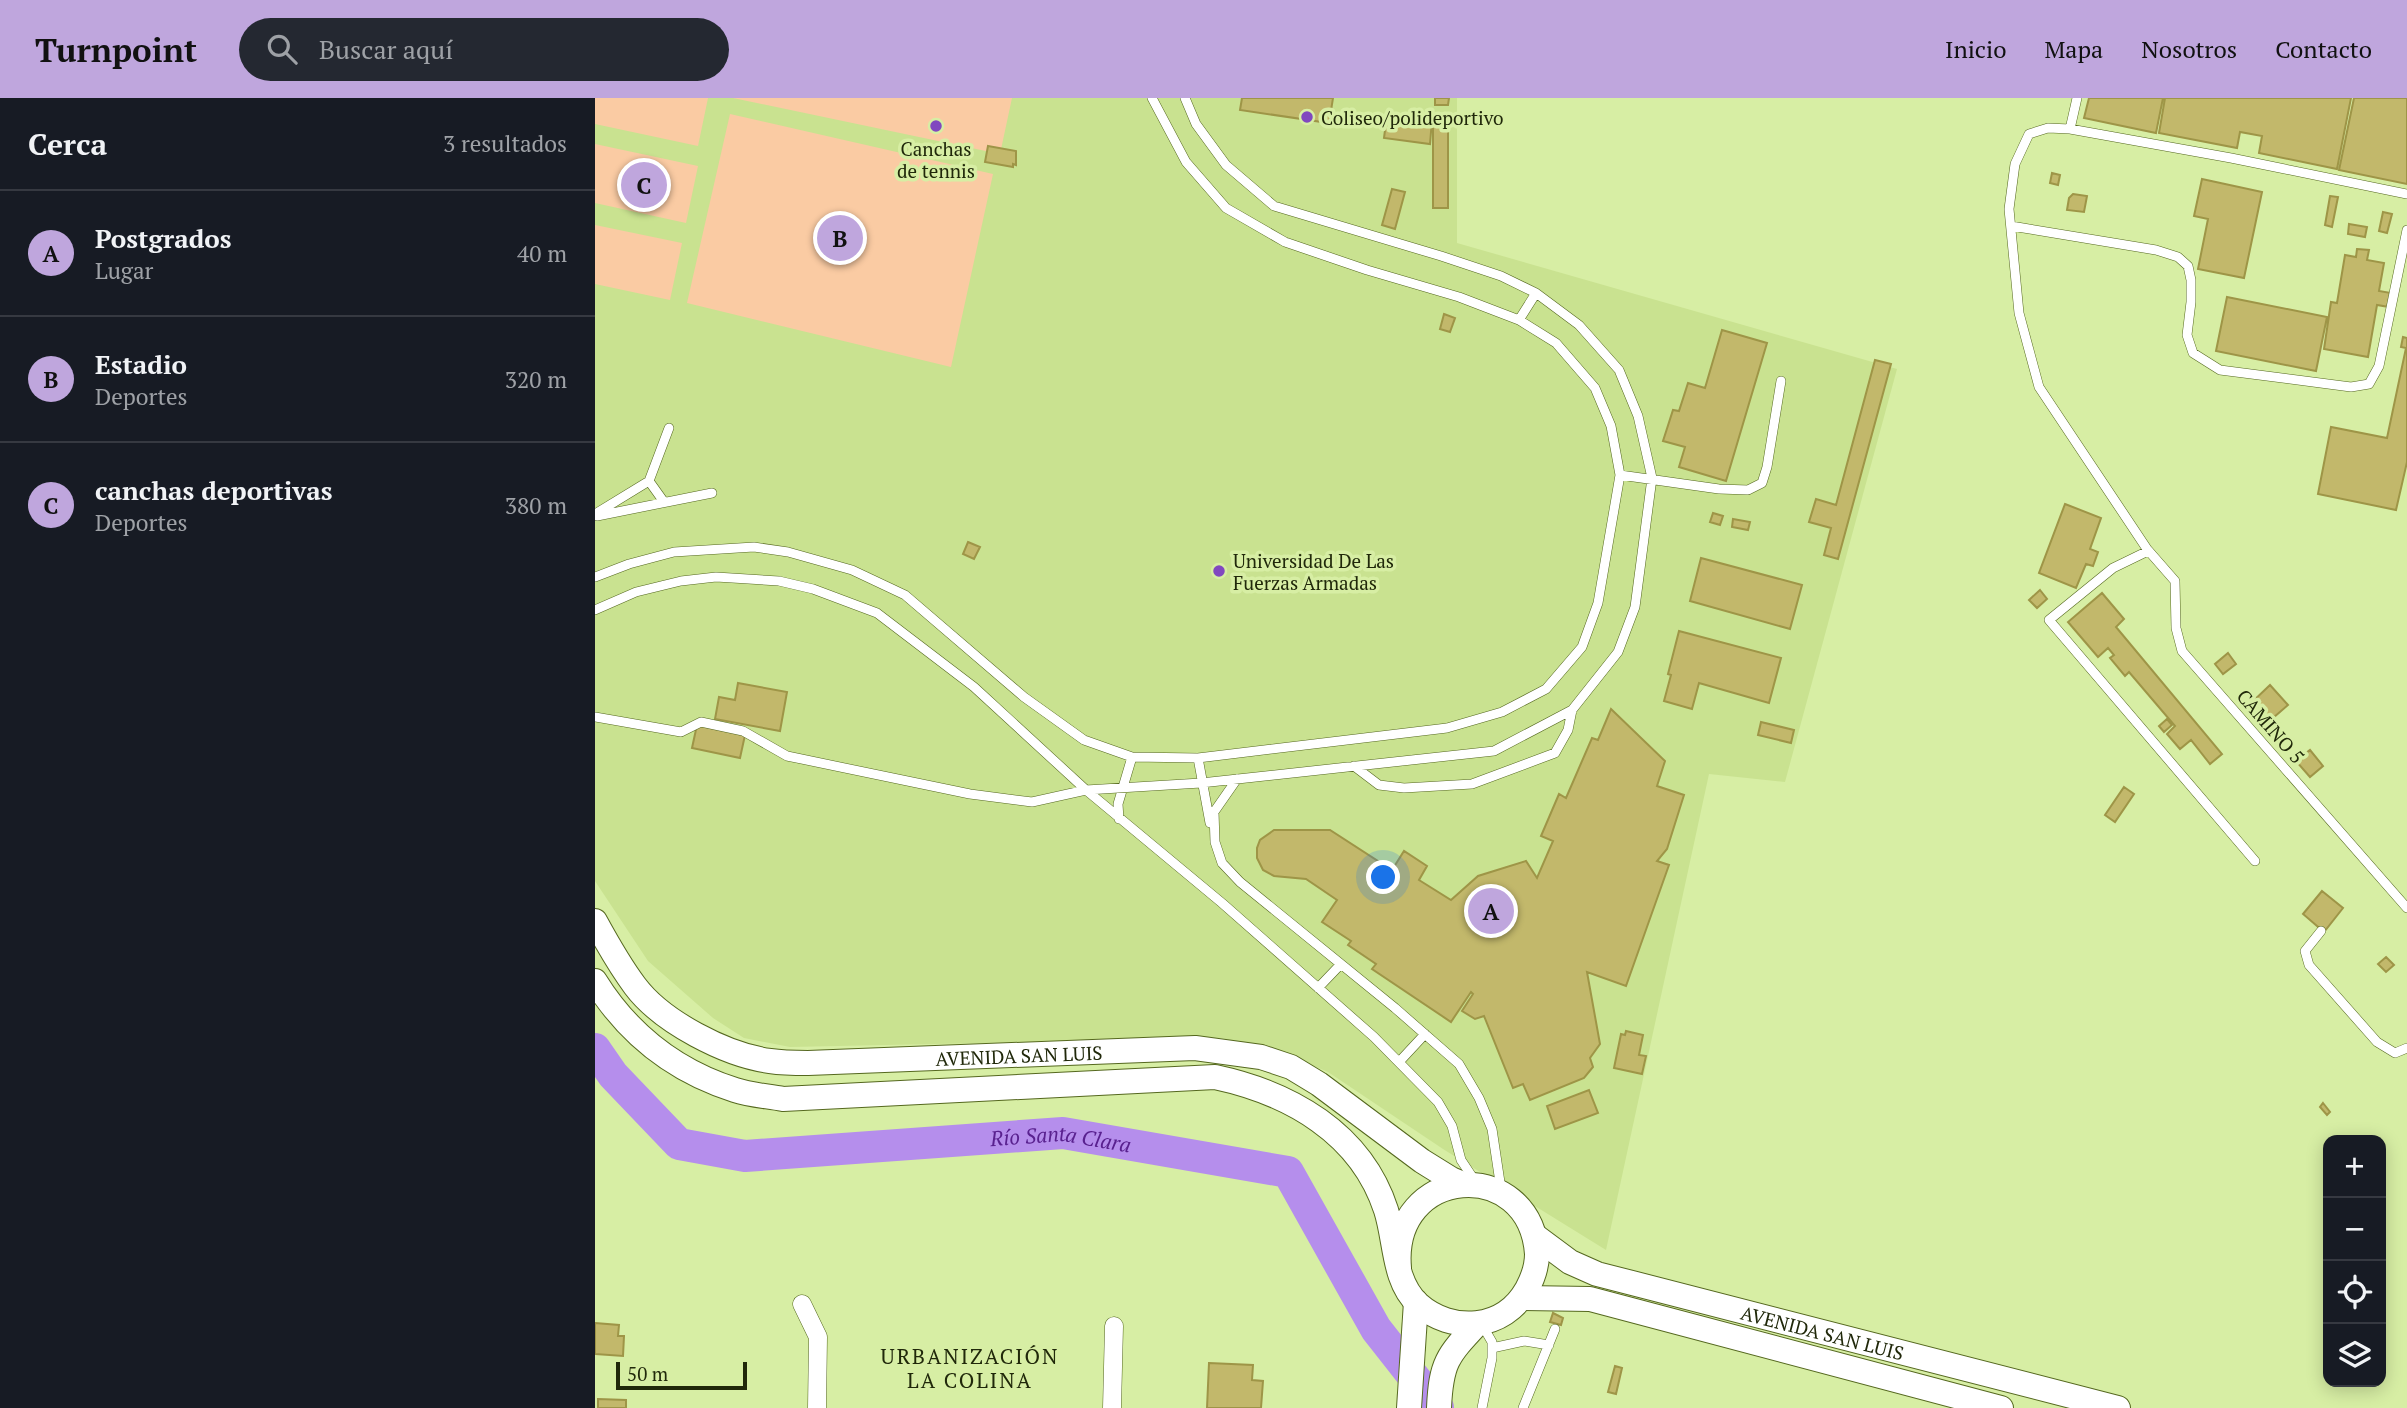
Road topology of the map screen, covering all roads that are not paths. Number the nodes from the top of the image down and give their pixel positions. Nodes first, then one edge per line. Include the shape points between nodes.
1 (1152, 98) edge
2 (1185, 98) edge
3 (2077, 98) edge
4 (2070, 130) junction
5 (2407, 194) edge
6 (2011, 226) junction
7 (2407, 230) edge
8 (1536, 293) junction
9 (1519, 320) junction
10 (1781, 381) dead end
11 (669, 428) dead end
12 (1620, 475) junction
13 (1652, 478) junction
14 (649, 481) junction
15 (712, 493) dead end
16 (664, 502) junction
17 (595, 515) edge
18 (2147, 550) junction
19 (595, 577) edge
20 (595, 610) edge
21 (1572, 710) junction
22 (595, 717) edge
23 (1132, 757) junction
24 (1198, 758) junction
25 (1354, 766) junction
26 (1237, 779) junction
27 (1201, 783) junction
28 (1122, 789) junction
29 (1086, 790) junction
30 (1119, 820) junction
31 (1215, 842) junction
32 (2255, 861) dead end
33 (2407, 908) edge
34 (595, 921) edge
35 (2321, 931) dead end
36 (1340, 965) junction
37 (595, 981) edge
38 (1318, 988) junction
39 (1425, 1034) junction
40 (2407, 1048) edge
41 (1399, 1062) junction
42 (1481, 1187) junction
43 (1535, 1236) junction
44 (1399, 1268) junction
45 (1522, 1298) junction
46 (1416, 1302) junction
47 (802, 1304) dead end
48 (1479, 1324) junction
49 (1114, 1326) dead end
50 (1555, 1329) dead end
51 (1549, 1345) junction
52 (1492, 1348) junction
53 (1439, 1399) edge
54 (817, 1408) edge
55 (1112, 1408) edge
56 (1409, 1408) edge
57 (1482, 1408) edge
58 (1523, 1408) edge
59 (2001, 1408) edge
60 (2118, 1408) edge

1 - 9 lane via 1186,162 1226,208 1285,242
2 - 8 lane via 1196,124 1226,165 1274,205 1501,276
3 - 4 lane
4 - 5 lane
4 - 6 lane, CAMINO 5 via 2048,128 2029,134 2015,164
6 - 7 lane via 2178,257 2188,266 2192,280 2187,335 2193,353 2220,370 2351,387 2369,384 2379,366
6 - 18 lane, CAMINO 5 via 2019,313 2039,387
8 - 9 lane
8 - 13 lane via 1579,325 1619,370 1638,416
9 - 12 lane via 1556,343 1595,388 1611,426
10 - 13 lane via 1762,483 1748,490 1719,489
11 - 14 lane
12 - 13 lane
12 - 24 lane via 1598,603 1582,647 1546,689 1502,712 1447,727
13 - 21 lane via 1635,607 1618,652
14 - 16 lane
14 - 17 lane
15 - 16 lane
16 - 17 lane
18 - 32 lane via 2113,568 2049,620
18 - 33 lane, CAMINO 5 via 2175,581 2176,628 2182,651
19 - 23 lane via 674,552 754,547 852,570 905,595 1024,697 1084,740
20 - 29 lane via 636,592 716,578 779,581 814,589 877,613 974,687
21 - 25 lane via 1494,751
21 - 25 lane via 1555,753 1472,783 1404,788 1379,785
22 - 29 lane via 681,732 701,722 722,726 743,731 787,755 970,794 1032,802
23 - 24 lane
23 - 28 lane
24 - 27 lane
25 - 26 lane
26 - 27 lane
26 - 31 lane via 1214,812
27 - 28 lane
27 - 31 lane
28 - 29 lane
28 - 30 lane
29 - 30 lane
30 - 38 lane
31 - 36 lane via 1222,863 1240,882
34 - 42 street, AVENIDA SAN LUIS via 636,987 684,1026 726,1049 770,1061 808,1063 1195,1048 1261,1057 1319,1083 1451,1179
35 - 40 lane via 2305,951 2309,965 2377,1042 2395,1053
36 - 38 lane
36 - 39 lane
37 - 44 street, AVENIDA SAN LUIS via 625,1020 664,1058 735,1090 783,1099 1215,1077 1257,1087 1297,1106 1334,1132 1365,1167 1387,1211
38 - 41 lane
39 - 41 lane
39 - 42 lane via 1459,1064 1492,1129
41 - 42 lane via 1448,1117 1461,1160
42 - 43 street via 1516,1204
42 - 44 street via 1446,1187 1418,1205 1407,1218 1399,1242
43 - 45 street via 1537,1258
43 - 60 street, AVENIDA SAN LUIS via 1570,1262 1597,1274
44 - 46 street
45 - 48 street via 1505,1314
45 - 59 street, AVENIDA SAN LUIS via 1590,1300
46 - 48 street via 1434,1316
46 - 56 street
47 - 54 street via 818,1337
48 - 52 lane
48 - 53 street via 1446,1361
49 - 55 street
50 - 51 lane
51 - 52 lane via 1524,1341
51 - 58 lane
52 - 57 lane

